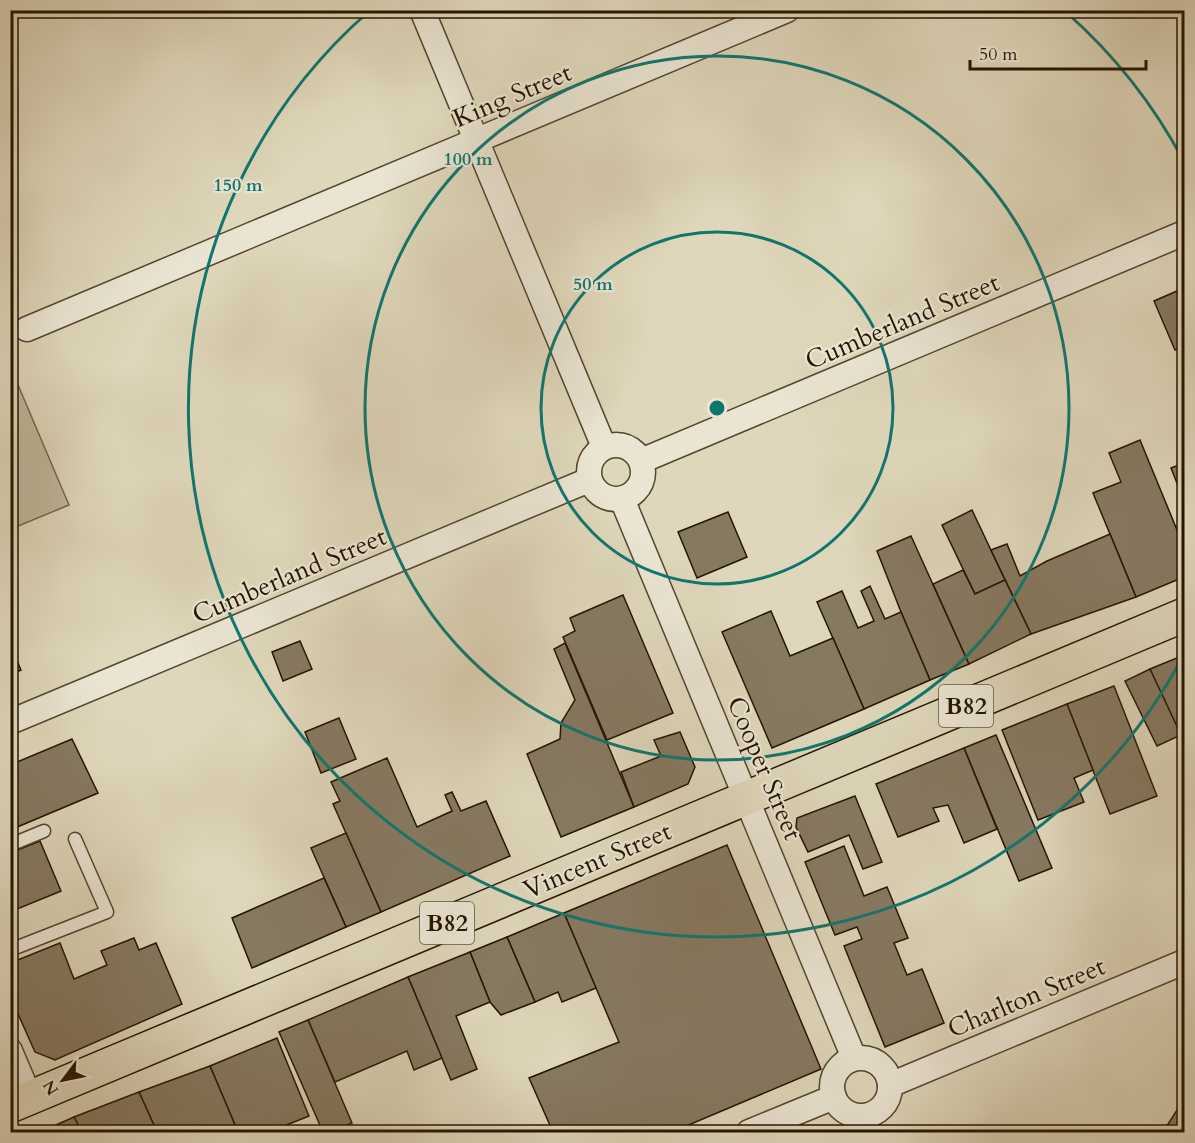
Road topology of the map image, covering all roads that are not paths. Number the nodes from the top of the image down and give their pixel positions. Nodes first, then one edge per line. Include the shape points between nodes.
1 (422, 10) edge
2 (787, 10) edge
3 (477, 141) junction
4 (1185, 233) edge
5 (27, 330) dead end
6 (604, 447) junction
7 (641, 461) junction
8 (589, 480) junction
9 (622, 499) junction
10 (1185, 615) edge
11 (10, 722) edge
12 (747, 797) junction
13 (44, 831) dead end
14 (75, 839) dead end
15 (10, 845) edge
16 (10, 950) edge
17 (1185, 962) edge
18 (10, 1051) edge
19 (854, 1058) junction
20 (890, 1084) junction
21 (834, 1097) junction
22 (20, 1102) edge
23 (876, 1123) edge
24 (749, 1132) edge

1 - 3 street
2 - 3 street, King Street
3 - 5 street, King Street
3 - 6 street
4 - 7 street, Cumberland Street
6 - 7 street via 625,446
6 - 8 street via 590,462
7 - 9 street via 644,470 639,486
8 - 9 street via 603,497
8 - 11 street, Cumberland Street
9 - 12 street, Cooper Street
10 - 12 main road, Vincent Street / B82
12 - 19 street, Cooper Street
12 - 22 main road, Vincent Street / B82
13 - 15 lane
14 - 16 lane via 108,912
17 - 20 street, Charlton Street
18 - 22 street
19 - 20 street via 878,1063
19 - 21 street via 835,1073
20 - 23 street via 890,1094
21 - 23 street via 849,1114 865,1116
21 - 24 street

